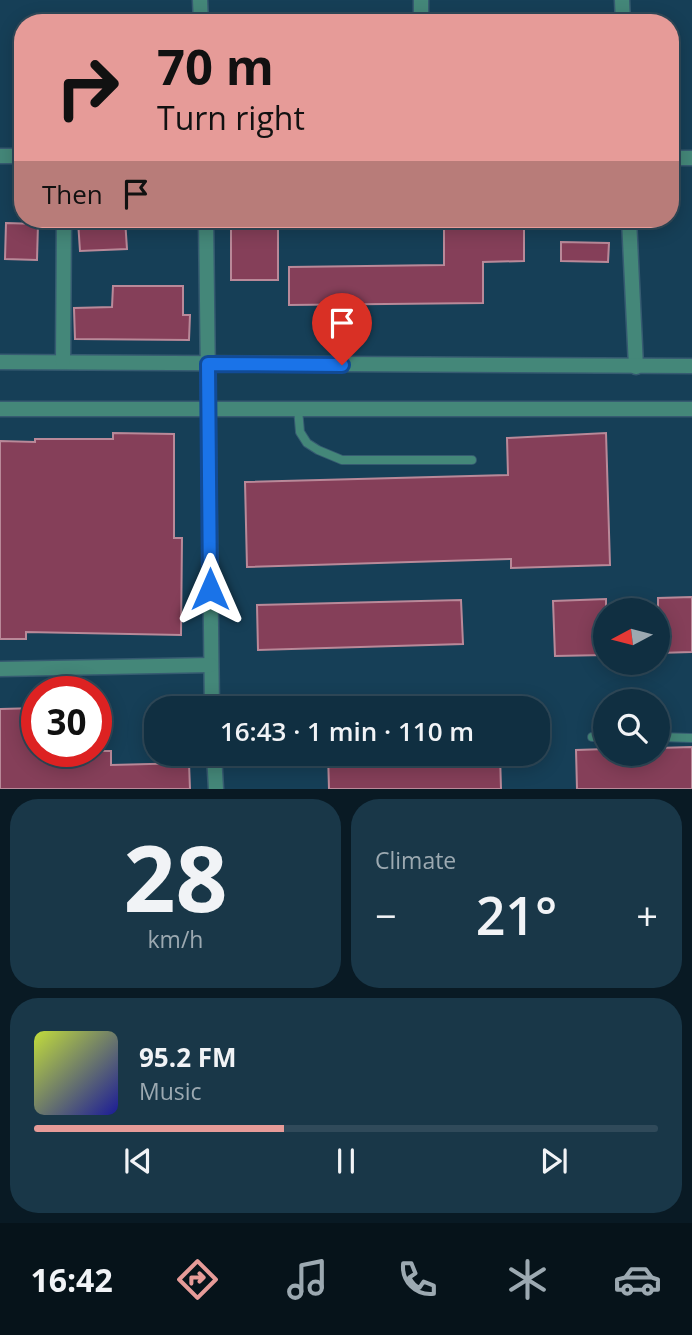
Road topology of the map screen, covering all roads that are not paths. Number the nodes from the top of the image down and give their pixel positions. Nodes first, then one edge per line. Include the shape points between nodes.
1 (64, 228) edge
2 (206, 228) edge
3 (629, 228) edge
4 (0, 362) edge
5 (64, 362) junction
6 (208, 364) junction
7 (692, 366) edge
8 (636, 367) junction
9 (0, 409) edge
10 (692, 409) edge
11 (210, 410) junction
12 (299, 410) junction
13 (472, 460) dead end
14 (211, 666) junction
15 (0, 669) edge
16 (212, 696) edge
17 (670, 737) edge
18 (692, 738) edge
19 (215, 766) edge
20 (216, 789) edge

1 - 5 street
2 - 6 street
3 - 8 street
4 - 5 street
5 - 6 street
6 - 8 street
6 - 11 street
7 - 8 street
9 - 11 street
10 - 12 street
11 - 12 street
11 - 14 street
12 - 13 lane via 300,432 307,443 342,460
14 - 15 street
14 - 16 street
17 - 18 lane
19 - 20 street

